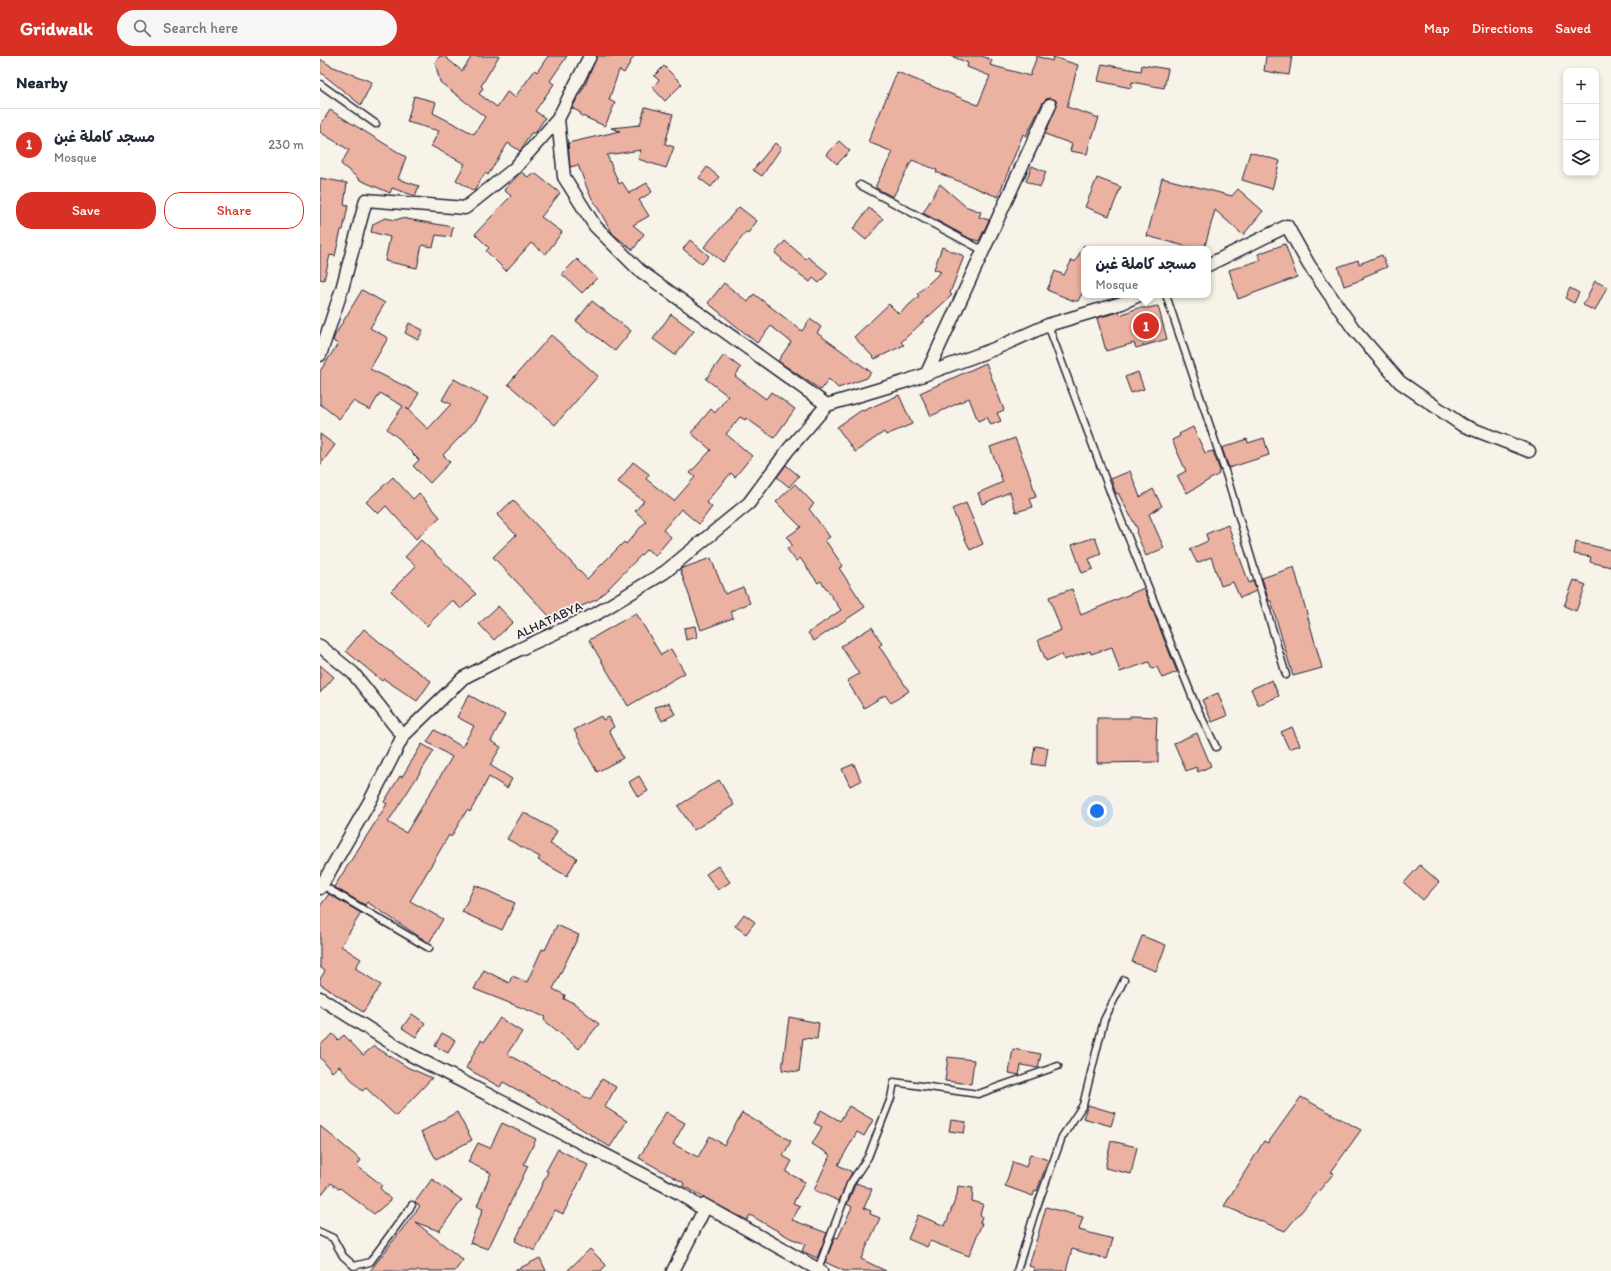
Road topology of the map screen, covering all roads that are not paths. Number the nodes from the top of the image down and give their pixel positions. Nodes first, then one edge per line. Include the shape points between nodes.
1 (590, 56) edge
2 (320, 84) edge
3 (1050, 105) dead end
4 (558, 119) junction
5 (376, 124) dead end
6 (860, 185) dead end
7 (984, 251) junction
8 (1211, 264) edge
9 (1133, 298) edge
10 (1167, 298) edge
11 (1048, 325) junction
12 (320, 355) edge
13 (927, 373) junction
14 (827, 405) junction
15 (1528, 451) dead end
16 (320, 646) edge
17 (1286, 675) dead end
18 (403, 736) junction
19 (1216, 747) dead end
20 (321, 886) edge
21 (429, 948) dead end
22 (1124, 980) dead end
23 (320, 998) edge
24 (1058, 1066) dead end
25 (412, 1205) dead end
26 (704, 1210) junction
27 (320, 1232) edge
28 (820, 1270) edge
29 (673, 1271) edge
30 (1017, 1271) edge

1 - 4 street
2 - 5 lane
3 - 7 street
4 - 12 street via 514,169 465,208 366,200 342,289
4 - 14 street via 564,177 595,226 639,270
6 - 7 lane
7 - 13 street
8 - 15 street via 1287,226 1309,265 1353,328 1400,382 1462,425
9 - 11 street
10 - 17 lane via 1227,477
11 - 13 street via 994,349
11 - 19 lane via 1115,504 1196,706
13 - 14 street
14 - 18 street, ALHATABYA via 788,450 749,503 665,572 596,614 463,678
16 - 18 street via 353,673
18 - 20 street, ALHATABYA via 370,801
20 - 21 lane
22 - 30 lane via 1104,1020 1083,1105 1062,1137
23 - 26 street via 407,1053 674,1190
24 - 28 lane via 978,1094 894,1082 891,1098 868,1157 850,1184
25 - 27 lane via 370,1262 354,1266 343,1256 333,1238
26 - 28 street via 704,1204
26 - 29 street

